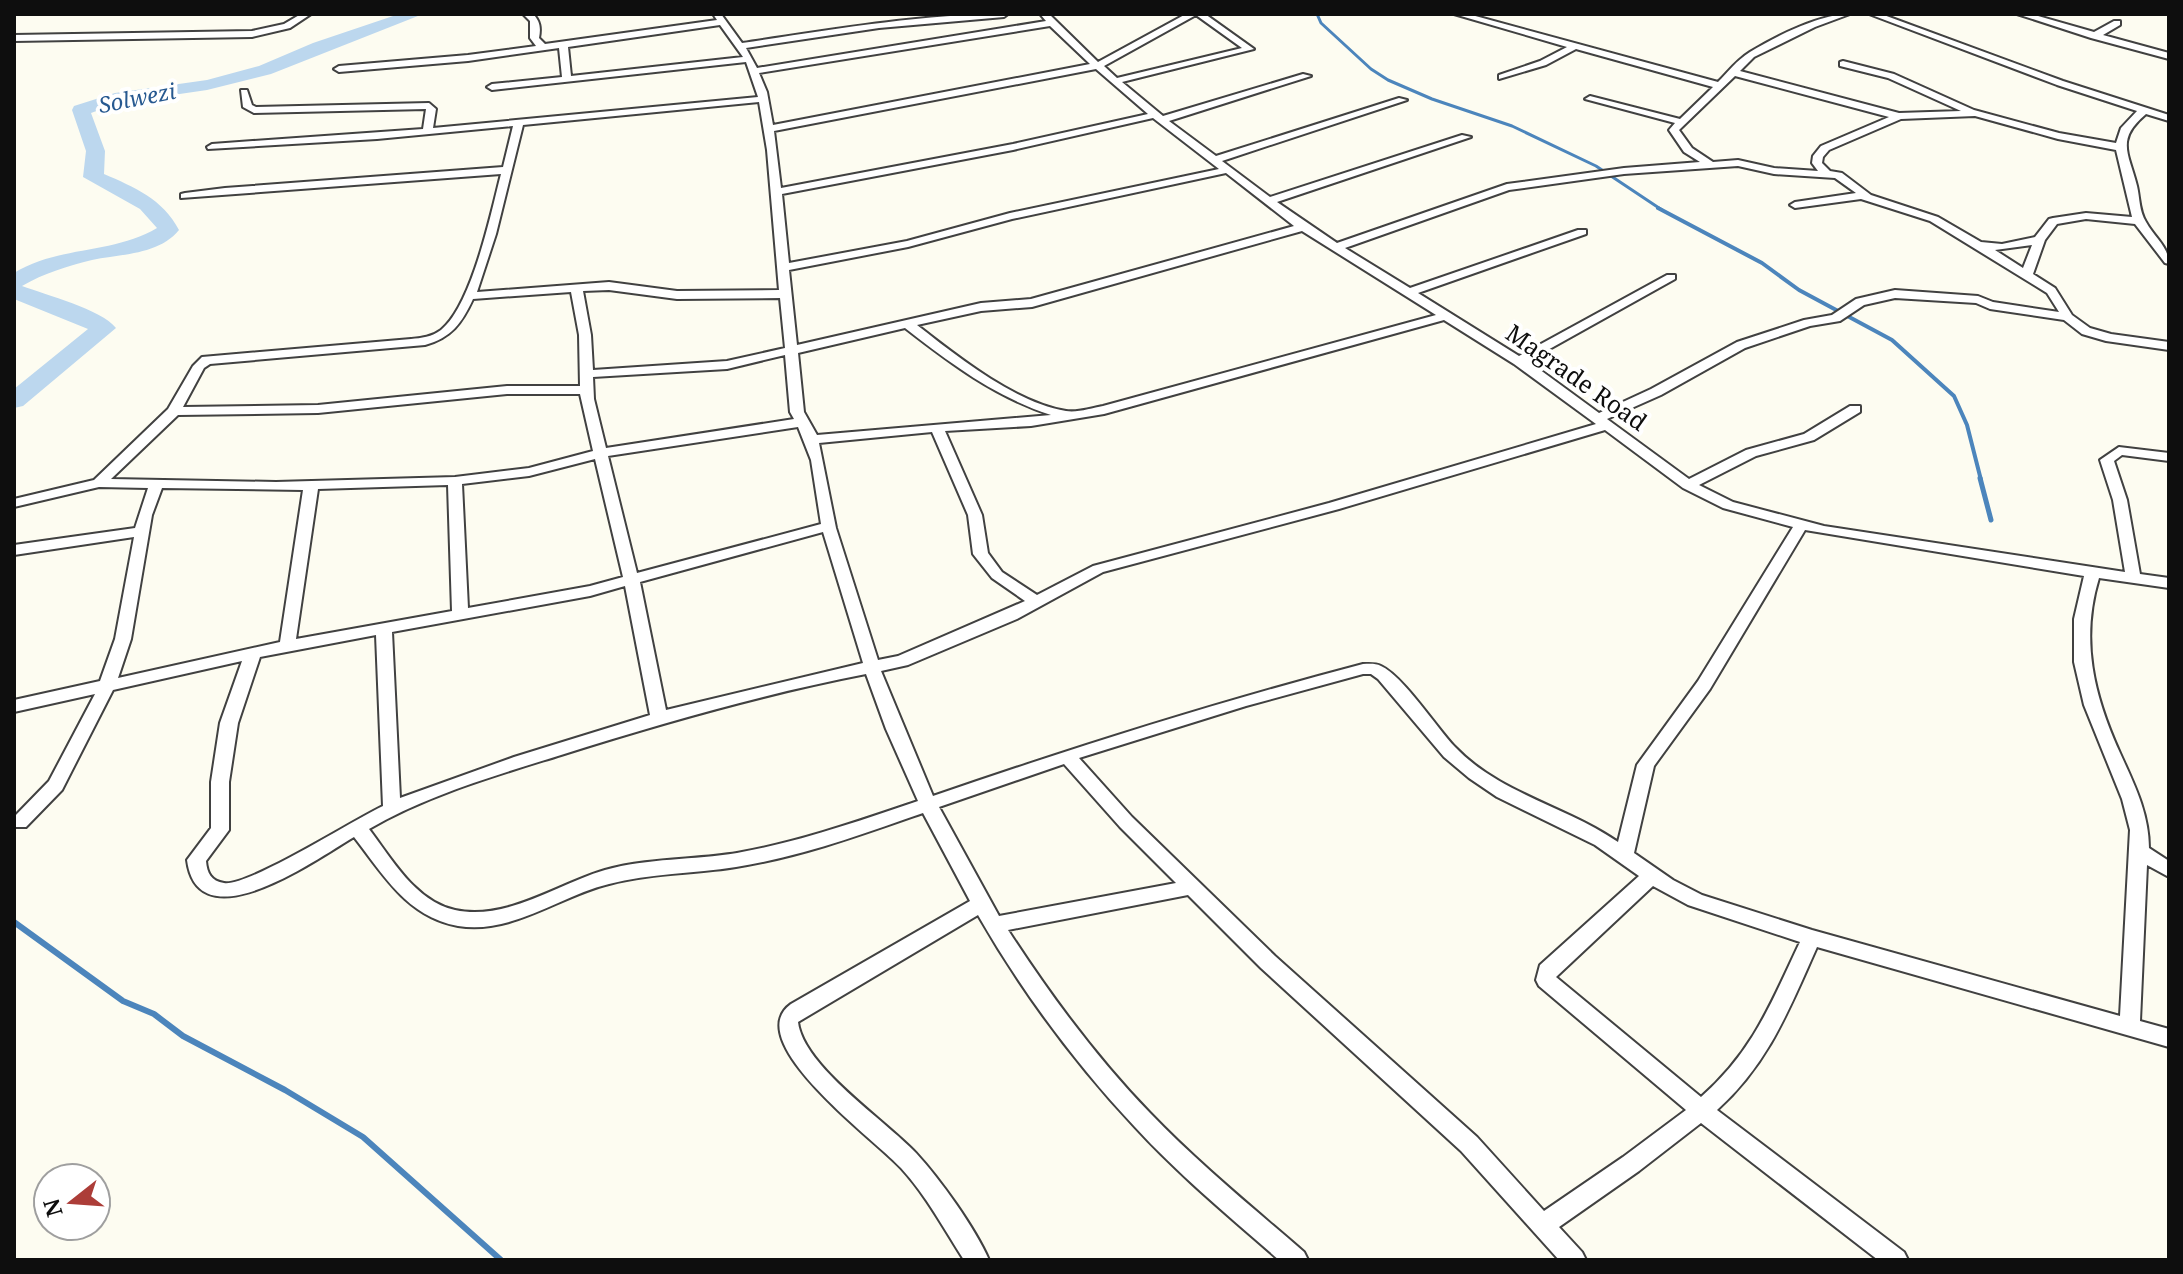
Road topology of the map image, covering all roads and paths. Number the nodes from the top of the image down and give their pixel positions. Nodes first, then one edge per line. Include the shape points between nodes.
1 (307, 14) edge
2 (527, 14) edge
3 (1004, 14) edge
4 (1192, 14) edge
5 (1199, 14) edge
6 (1458, 14) edge
7 (1804, 14) edge
8 (1846, 14) edge
9 (1873, 14) edge
10 (1910, 14) edge
11 (2021, 14) edge
12 (720, 18) edge
13 (1048, 19) edge
14 (1829, 19) junction
15 (1890, 20) junction
16 (2117, 23) dead end
17 (872, 26) junction
18 (881, 33) dead end
19 (2094, 36) junction
20 (14, 38) edge
21 (890, 41) dead end
22 (563, 45) junction
23 (542, 47) junction
24 (1573, 47) junction
25 (899, 48) junction
26 (2169, 56) edge
27 (748, 59) junction
28 (1843, 64) dead end
29 (1097, 66) junction
30 (339, 69) dead end
31 (1732, 72) junction
32 (1306, 76) dead end
33 (1502, 77) dead end
34 (567, 80) junction
35 (1115, 81) junction
36 (1718, 85) junction
37 (492, 87) dead end
38 (244, 92) dead end
39 (763, 99) junction
40 (1590, 99) dead end
41 (1402, 100) dead end
42 (2144, 110) junction
43 (1975, 113) junction
44 (1899, 116) junction
45 (1158, 118) junction
46 (2169, 118) edge
47 (519, 122) junction
48 (1682, 122) junction
49 (769, 129) junction
50 (428, 131) junction
51 (1466, 137) dead end
52 (212, 147) dead end
53 (2118, 147) junction
54 (1214, 160) junction
55 (1710, 164) junction
56 (506, 170) junction
57 (1227, 170) junction
58 (1826, 173) junction
59 (776, 192) junction
60 (185, 196) dead end
61 (1863, 196) junction
62 (1268, 201) junction
63 (1795, 205) dead end
64 (2140, 221) junction
65 (1303, 227) junction
66 (1582, 232) dead end
67 (2039, 240) junction
68 (1976, 244) junction
69 (1335, 248) junction
70 (2169, 261) edge
71 (784, 267) junction
72 (2027, 274) junction
73 (1671, 277) dead end
74 (576, 287) junction
75 (1408, 293) junction
76 (786, 294) junction
77 (472, 296) junction
78 (1444, 316) junction
79 (2068, 317) junction
80 (907, 324) junction
81 (2169, 346) edge
82 (790, 352) junction
83 (1519, 361) junction
84 (586, 382) junction
85 (1855, 409) dead end
86 (174, 411) junction
87 (1070, 416) junction
88 (802, 422) junction
89 (1603, 422) junction
90 (937, 427) junction
91 (812, 440) junction
92 (602, 453) junction
93 (2169, 457) edge
94 (455, 481) junction
95 (99, 483) junction
96 (311, 485) junction
97 (1688, 485) junction
98 (156, 486) junction
99 (14, 503) edge
100 (1801, 525) junction
101 (829, 526) junction
102 (142, 531) junction
103 (14, 550) edge
104 (2093, 572) junction
105 (2133, 577) junction
106 (631, 578) junction
107 (2169, 583) edge
108 (1036, 601) junction
109 (460, 614) junction
110 (384, 627) junction
111 (287, 646) junction
112 (253, 653) junction
113 (873, 667) junction
114 (107, 686) junction
115 (14, 706) edge
116 (659, 718) junction
117 (1067, 756) junction
118 (928, 803) junction
119 (392, 809) junction
120 (20, 822) dead end
121 (357, 827) junction
122 (2141, 852) junction
123 (1624, 854) junction
124 (2169, 870) edge
125 (1653, 875) junction
126 (1191, 887) junction
127 (982, 904) junction
128 (993, 925) junction
129 (1812, 938) junction
130 (2130, 1026) junction
131 (2169, 1038) edge
132 (1702, 1111) junction
133 (1544, 1224) junction
134 (977, 1260) edge
135 (1296, 1260) edge
136 (1574, 1260) edge
137 (1896, 1260) edge

1 - 20 street via 287,26 252,34
2 - 23 street via 533,17 534,38
3 - 17 street
4 - 29 street
5 - 35 street via 1249,49
6 - 24 street
7 - 14 street
8 - 14 street
9 - 15 street
10 - 15 street
11 - 19 street
12 - 22 street
12 - 27 street
13 - 25 street
13 - 29 street, Magrade Road
14 - 31 street via 1751,55
15 - 42 street
16 - 19 street
17 - 18 street
17 - 27 street
19 - 26 street
21 - 25 street
22 - 23 street
22 - 34 street
23 - 30 street
24 - 33 street
24 - 36 street
25 - 27 street
27 - 34 street
27 - 39 street
28 - 43 street via 1891,76
29 - 35 street, Magrade Road
29 - 49 street
31 - 36 street
31 - 44 street
32 - 45 street
34 - 37 street
35 - 45 street, Magrade Road
36 - 48 street
38 - 50 street via 254,110 429,106
39 - 47 street
39 - 49 street
40 - 48 street
41 - 54 street
42 - 46 street
42 - 53 street via 2125,126
43 - 44 street
43 - 53 street
44 - 58 street via 1825,148 1817,163
45 - 54 street, Magrade Road
45 - 59 street
47 - 50 street
47 - 56 street
48 - 55 street via 1674,130 1676,136
49 - 59 street
50 - 52 street
51 - 62 street
53 - 64 street
54 - 57 street, Magrade Road
55 - 58 street
55 - 69 street via 1507,187
56 - 60 street
56 - 77 street
57 - 62 street, Magrade Road
57 - 71 street via 1010,216 908,244
58 - 61 street via 1849,180
59 - 71 street
61 - 63 street
61 - 68 street via 1934,219
62 - 65 street, Magrade Road
64 - 67 street via 2086,216 2053,221
64 - 70 street
65 - 69 street, Magrade Road
65 - 80 street via 1049,300 989,305
66 - 75 street
67 - 68 street via 1991,248
67 - 72 street
68 - 72 street
69 - 75 street, Magrade Road
71 - 76 street
72 - 79 street via 2051,291
73 - 83 street
74 - 76 street via 677,295
74 - 77 street
74 - 84 street
75 - 78 street, Magrade Road
76 - 82 street
77 - 86 street via 453,326 430,340 207,360
78 - 83 street, Magrade Road
78 - 87 street via 1147,400
79 - 81 street via 2096,335
79 - 89 street via 1978,300 1875,297 1836,318 1741,345
80 - 82 street
80 - 87 street via 996,388 1025,404
82 - 84 street
82 - 88 street
83 - 89 street, Magrade Road
84 - 86 street via 318,409
84 - 92 street
85 - 97 street via 1809,437 1751,453
86 - 95 street
87 - 90 street
88 - 91 street
88 - 92 street
89 - 97 street, Magrade Road
89 - 108 street via 1334,506 1129,558 1076,578
90 - 91 street
90 - 108 street via 975,515 981,554 997,575
91 - 101 street
92 - 94 street via 529,472
92 - 106 street
93 - 105 street via 2119,451 2107,460 2120,500
94 - 96 street
94 - 109 street
95 - 98 street
95 - 99 street
96 - 98 street
96 - 111 street
97 - 100 street, Magrade Road via 1728,505
98 - 102 street
100 - 104 street, Magrade Road
100 - 123 street via 1704,685 1646,765
101 - 106 street
101 - 113 street
102 - 103 street
102 - 114 street via 123,639
104 - 105 street, Magrade Road
104 - 122 street via 2081,614 2081,661 2131,800
105 - 107 street, Magrade Road
106 - 109 street via 575,594
106 - 116 street
108 - 113 street via 929,651
109 - 110 street
110 - 111 street
110 - 119 street
111 - 112 street
112 - 114 street
112 - 121 street via 229,723 220,782 220,830 196,860 198,874 215,890 239,889
113 - 116 street
113 - 118 street
114 - 115 street
114 - 120 street via 56,785
116 - 119 street via 520,761
117 - 118 street
117 - 123 street via 1242,701 1374,669 1475,774
117 - 126 street
118 - 121 street via 757,856 602,878 502,917 448,915 420,904
118 - 127 street
119 - 121 street
122 - 124 street
122 - 130 street
123 - 125 street
125 - 129 street via 1695,900
125 - 132 street via 1547,971 1546,980
126 - 128 street
126 - 133 street via 1411,1088
127 - 128 street
127 - 134 street via 800,1009 791,1015 787,1031 812,1071 911,1161
128 - 135 street via 1056,1018 1124,1100 1193,1170
129 - 130 street
129 - 132 street via 1762,1042
130 - 131 street
132 - 133 street
132 - 137 street
133 - 136 street

